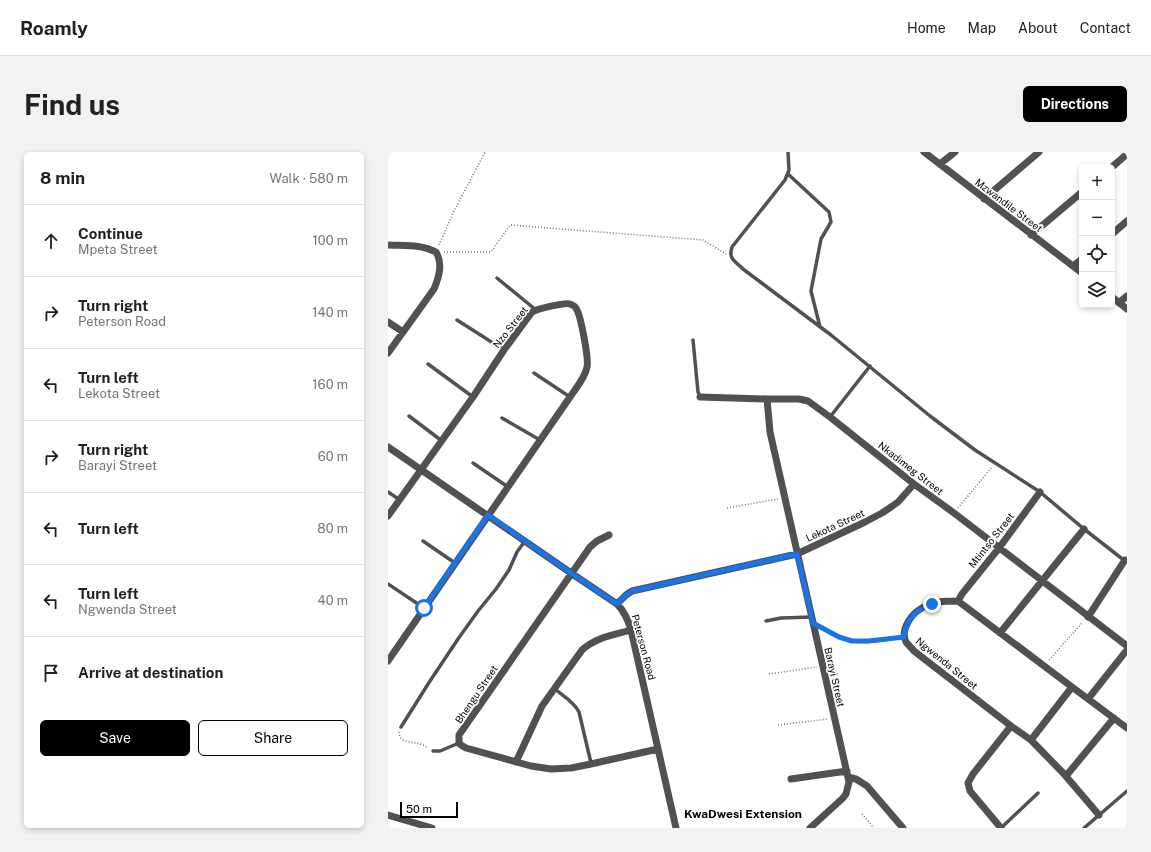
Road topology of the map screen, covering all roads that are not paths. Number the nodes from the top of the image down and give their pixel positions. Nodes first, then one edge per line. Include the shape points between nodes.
1 (788, 152) edge
2 (924, 152) edge
3 (955, 152) edge
4 (1039, 152) edge
5 (1127, 154) edge
6 (940, 164) junction
7 (1115, 164) edge
8 (788, 174) junction
9 (1079, 195) edge
10 (984, 199) junction
11 (1127, 221) edge
12 (1115, 231) edge
13 (1031, 235) junction
14 (388, 245) edge
15 (1079, 261) edge
16 (1073, 266) junction
17 (1081, 272) edge
18 (497, 278) dead end
19 (1127, 296) edge
20 (1115, 300) edge
21 (1119, 303) junction
22 (1127, 309) edge
23 (536, 310) junction
24 (458, 320) dead end
25 (388, 322) edge
26 (820, 327) junction
27 (403, 332) junction
28 (693, 340) dead end
29 (504, 350) junction
30 (388, 353) edge
31 (428, 364) dead end
32 (870, 366) junction
33 (534, 373) dead end
34 (473, 397) junction
35 (570, 397) junction
36 (700, 397) joint
37 (767, 399) junction
38 (409, 416) dead end
39 (830, 417) junction
40 (502, 418) dead end
41 (540, 440) junction
42 (442, 441) junction
43 (388, 447) edge
44 (473, 463) dead end
45 (422, 470) junction
46 (914, 484) junction
47 (508, 487) junction
48 (388, 492) edge
49 (1040, 492) junction
50 (400, 500) junction
51 (488, 515) junction
52 (388, 516) edge
53 (1084, 529) junction
54 (609, 535) dead end
55 (423, 541) dead end
56 (525, 541) junction
57 (999, 548) junction
58 (797, 554) junction
59 (1126, 561) edge
60 (455, 563) junction
61 (571, 573) junction
62 (1043, 581) junction
63 (388, 584) edge
64 (958, 601) junction
65 (617, 604) junction
66 (424, 608) junction
67 (1088, 617) junction
68 (812, 620) junction
69 (766, 621) dead end
70 (631, 630) junction
71 (1000, 633) junction
72 (904, 637) junction
73 (1127, 646) edge
74 (1127, 650) edge
75 (389, 656) edge
76 (1072, 687) junction
77 (554, 689) junction
78 (1088, 700) junction
79 (1114, 718) junction
80 (1011, 726) junction
81 (401, 727) road end
82 (1127, 728) edge
83 (1031, 740) junction
84 (459, 742) junction
85 (658, 749) junction
86 (433, 751) road end
87 (516, 762) junction
88 (591, 764) junction
89 (847, 774) junction
90 (1066, 776) junction
91 (791, 779) dead end
92 (1127, 791) edge
93 (1038, 793) dead end
94 (388, 815) edge
95 (1099, 815) junction
96 (432, 828) edge
97 (676, 828) edge
98 (810, 828) edge
99 (903, 828) edge
100 (1001, 828) edge
101 (1084, 828) edge

1 - 8 lane
2 - 6 street, Mzwandile Street
3 - 6 street
4 - 10 street
5 - 7 street
6 - 10 street, Mzwandile Street
8 - 26 lane via 829,212 831,222 821,239 811,291
8 - 26 lane via 732,247 730,254 743,269
9 - 13 street
10 - 13 street, Mzwandile Street
11 - 12 street
13 - 16 street, Mzwandile Street
14 - 27 street via 423,247 436,252 440,262 434,289
15 - 16 street
16 - 17 street, Mzwandile Street
18 - 23 lane
19 - 21 street
20 - 21 street
21 - 22 street
23 - 29 street, Nzo Street via 529,315
23 - 35 street, Nzo Street via 568,304 574,306 578,313 588,362 586,372
24 - 29 lane
25 - 27 street
26 - 32 lane
27 - 30 street
28 - 36 lane
29 - 34 street, Nzo Street
31 - 34 lane
32 - 39 lane
32 - 49 lane via 964,443
33 - 35 lane
34 - 42 street, Nzo Street
35 - 41 street, Nzo Street
36 - 37 street, Nkadimeg Street
37 - 39 street, Nkadimeg Street via 808,401
37 - 58 street, Barayi Street via 770,432
38 - 42 lane
39 - 46 street, Nkadimeg Street
40 - 41 lane
41 - 47 street, Nzo Street
42 - 45 street, Nzo Street
43 - 45 street, Peterson Road
44 - 47 lane
45 - 50 street, Nzo Street
45 - 51 street, Peterson Road
46 - 57 street, Nkadimeg Street
46 - 58 street, Lekota Street via 898,502 882,513
47 - 51 street, Nzo Street
48 - 50 lane
49 - 53 lane
49 - 57 street, Mtintso Street
50 - 52 street, Nzo Street
51 - 56 street, Peterson Road
51 - 60 street, Nzo Street
53 - 59 lane
53 - 62 street
54 - 61 street, Bhengu Street via 593,543
55 - 60 lane
56 - 61 street, Peterson Road
56 - 81 lane via 509,570 450,651
57 - 62 street, Nkadimeg Street
57 - 64 street, Mtintso Street
58 - 65 street, Lekota Street via 632,591
58 - 68 street, Barayi Street
59 - 67 street
60 - 66 street, Nzo Street
61 - 65 street, Peterson Road
61 - 84 street, Bhengu Street via 460,735
62 - 67 street, Nkadimeg Street
62 - 71 street
63 - 66 lane
64 - 71 street
64 - 72 street, Ngwenda Street via 943,601 922,608 908,623
65 - 70 street, Peterson Road via 627,617
66 - 75 street, Nzo Street
67 - 73 street, Nkadimeg Street
68 - 69 lane via 781,618
68 - 72 lane via 839,637 852,641
68 - 89 street, Barayi Street
70 - 77 street via 588,644
70 - 85 street, Peterson Road
71 - 76 street
72 - 80 street, Ngwenda Street via 914,651
74 - 78 street
76 - 78 street
76 - 83 street
77 - 87 street via 538,715
77 - 88 lane via 572,702 579,712
78 - 79 street
79 - 82 street
79 - 90 street
80 - 83 street, Ngwenda Street
80 - 100 street via 968,783 973,796
83 - 90 street, Ngwenda Street
84 - 86 lane via 440,751
84 - 87 street via 466,748
85 - 88 street
85 - 97 street, Peterson Road
87 - 88 street via 551,769
89 - 91 street
89 - 98 street, Barayi Street via 846,794
89 - 99 street via 867,786
90 - 95 street, Ngwenda Street
92 - 95 lane
93 - 100 lane
94 - 96 street
95 - 101 lane

